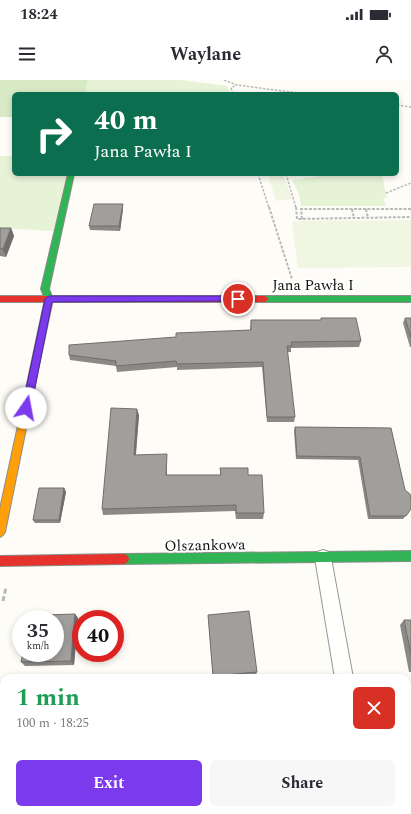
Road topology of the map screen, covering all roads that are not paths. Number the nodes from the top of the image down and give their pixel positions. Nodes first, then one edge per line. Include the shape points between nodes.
1 (71, 176) edge
2 (0, 299) edge
3 (49, 299) junction
4 (411, 299) edge
5 (0, 532) edge
6 (411, 556) edge
7 (323, 558) junction
8 (0, 561) edge
9 (343, 674) edge

1 - 3 street via 45,289
2 - 3 street, Jana Pawła I
3 - 4 street, Jana Pawła I
3 - 5 street
6 - 7 street, Olszankowa
7 - 8 street, Olszankowa
7 - 9 lane

